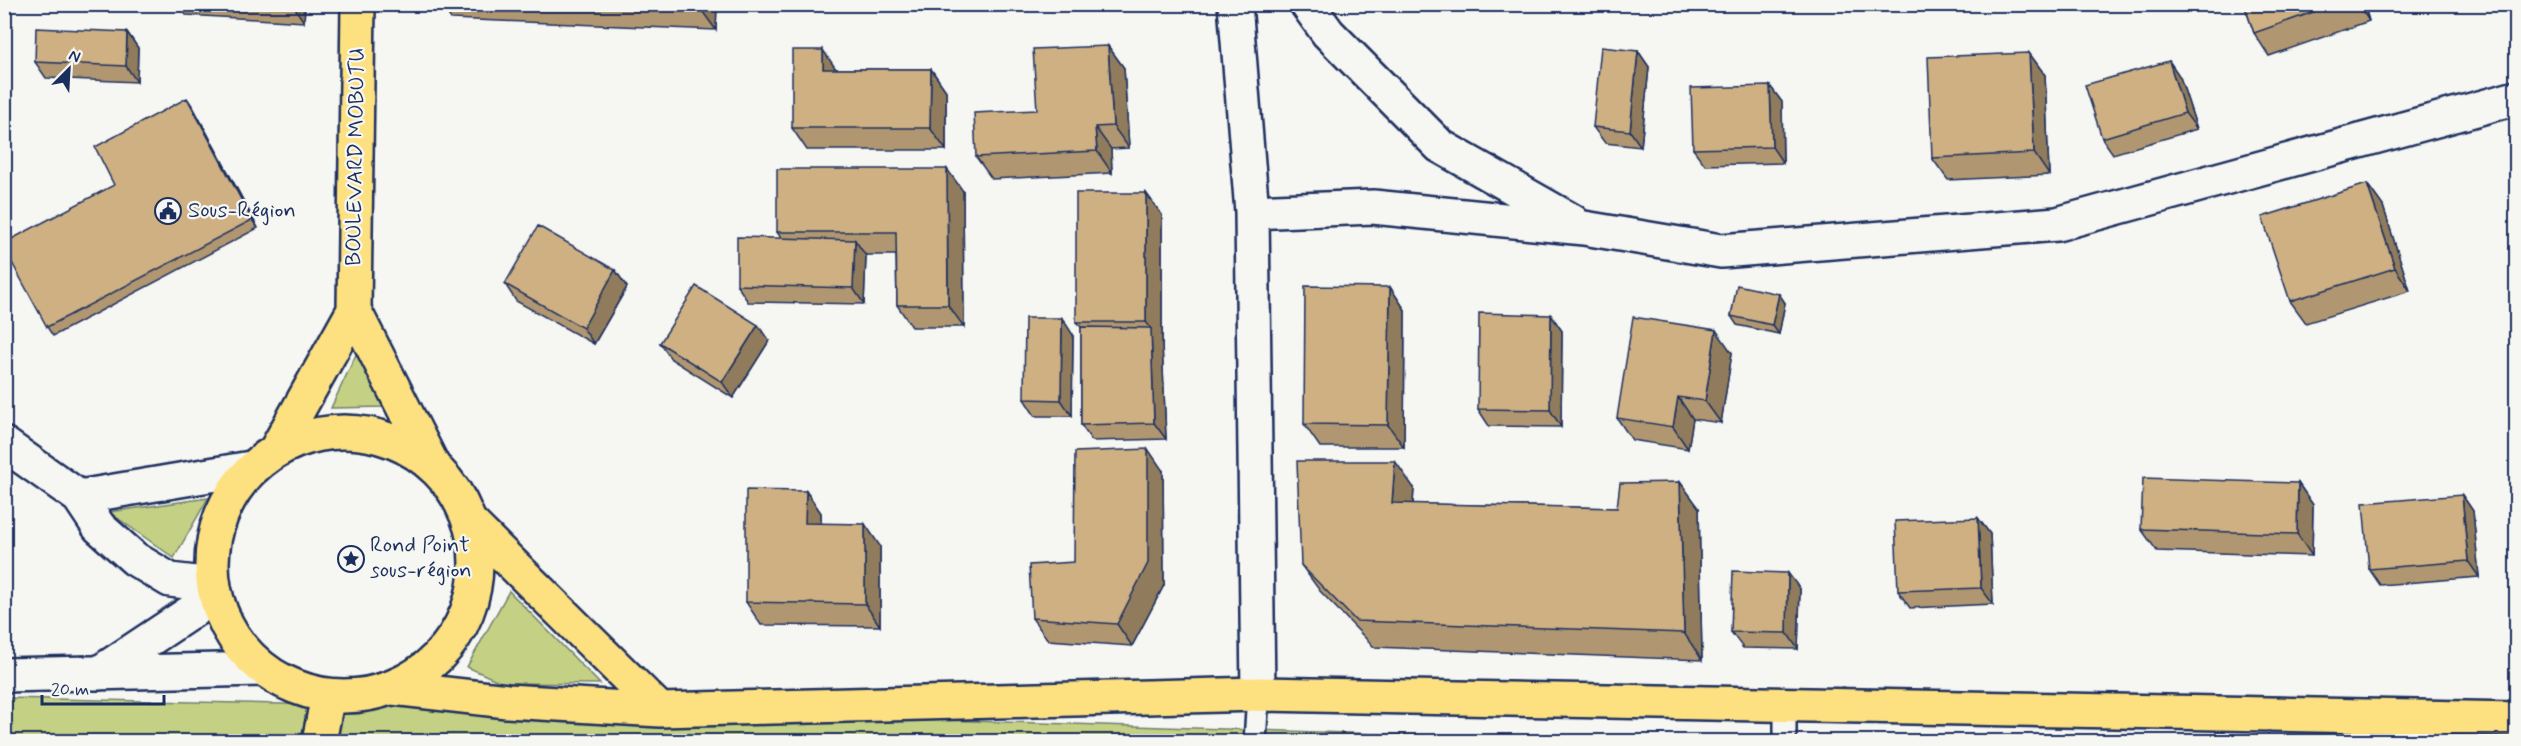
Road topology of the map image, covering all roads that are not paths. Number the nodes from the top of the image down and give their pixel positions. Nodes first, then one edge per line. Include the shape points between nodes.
1 (358, 4) edge
2 (1235, 4) edge
3 (1307, 4) edge
4 (2517, 98) edge
5 (1252, 212) junction
6 (1584, 228) junction
7 (354, 310) junction
8 (4, 444) edge
9 (277, 448) junction
10 (432, 464) junction
11 (251, 468) junction
12 (79, 497) junction
13 (471, 523) junction
14 (214, 591) junction
15 (263, 669) junction
16 (98, 673) junction
17 (4, 675) edge
18 (393, 688) junction
19 (1258, 694) junction
20 (328, 695) junction
21 (1785, 706) junction
22 (660, 710) junction
23 (2517, 719) edge
24 (319, 741) edge
25 (1255, 741) edge
26 (1785, 741) edge

1 - 7 main road, BOULEVARD MOBUTU
2 - 5 street
3 - 6 street via 1328,33 1440,146
4 - 6 street via 2058,224 1720,251
5 - 6 street via 1373,207
5 - 19 street
7 - 9 main road
7 - 10 main road
8 - 12 street
9 - 10 main road via 308,436 340,431 374,435 404,446
9 - 11 main road
10 - 13 main road via 456,492
11 - 12 street
11 - 14 main road via 230,495 215,527 211,562
12 - 14 street via 99,527 135,559 170,580
13 - 18 main road via 477,556 475,589 465,621 447,649 423,671
13 - 22 main road
14 - 15 main road via 233,637
14 - 16 street
15 - 16 street
15 - 20 main road via 294,687
16 - 17 street
18 - 20 main road via 361,695
18 - 22 main road via 507,701
19 - 21 main road
19 - 22 main road
19 - 25 lane
20 - 24 main road
21 - 23 main road
21 - 26 lane

